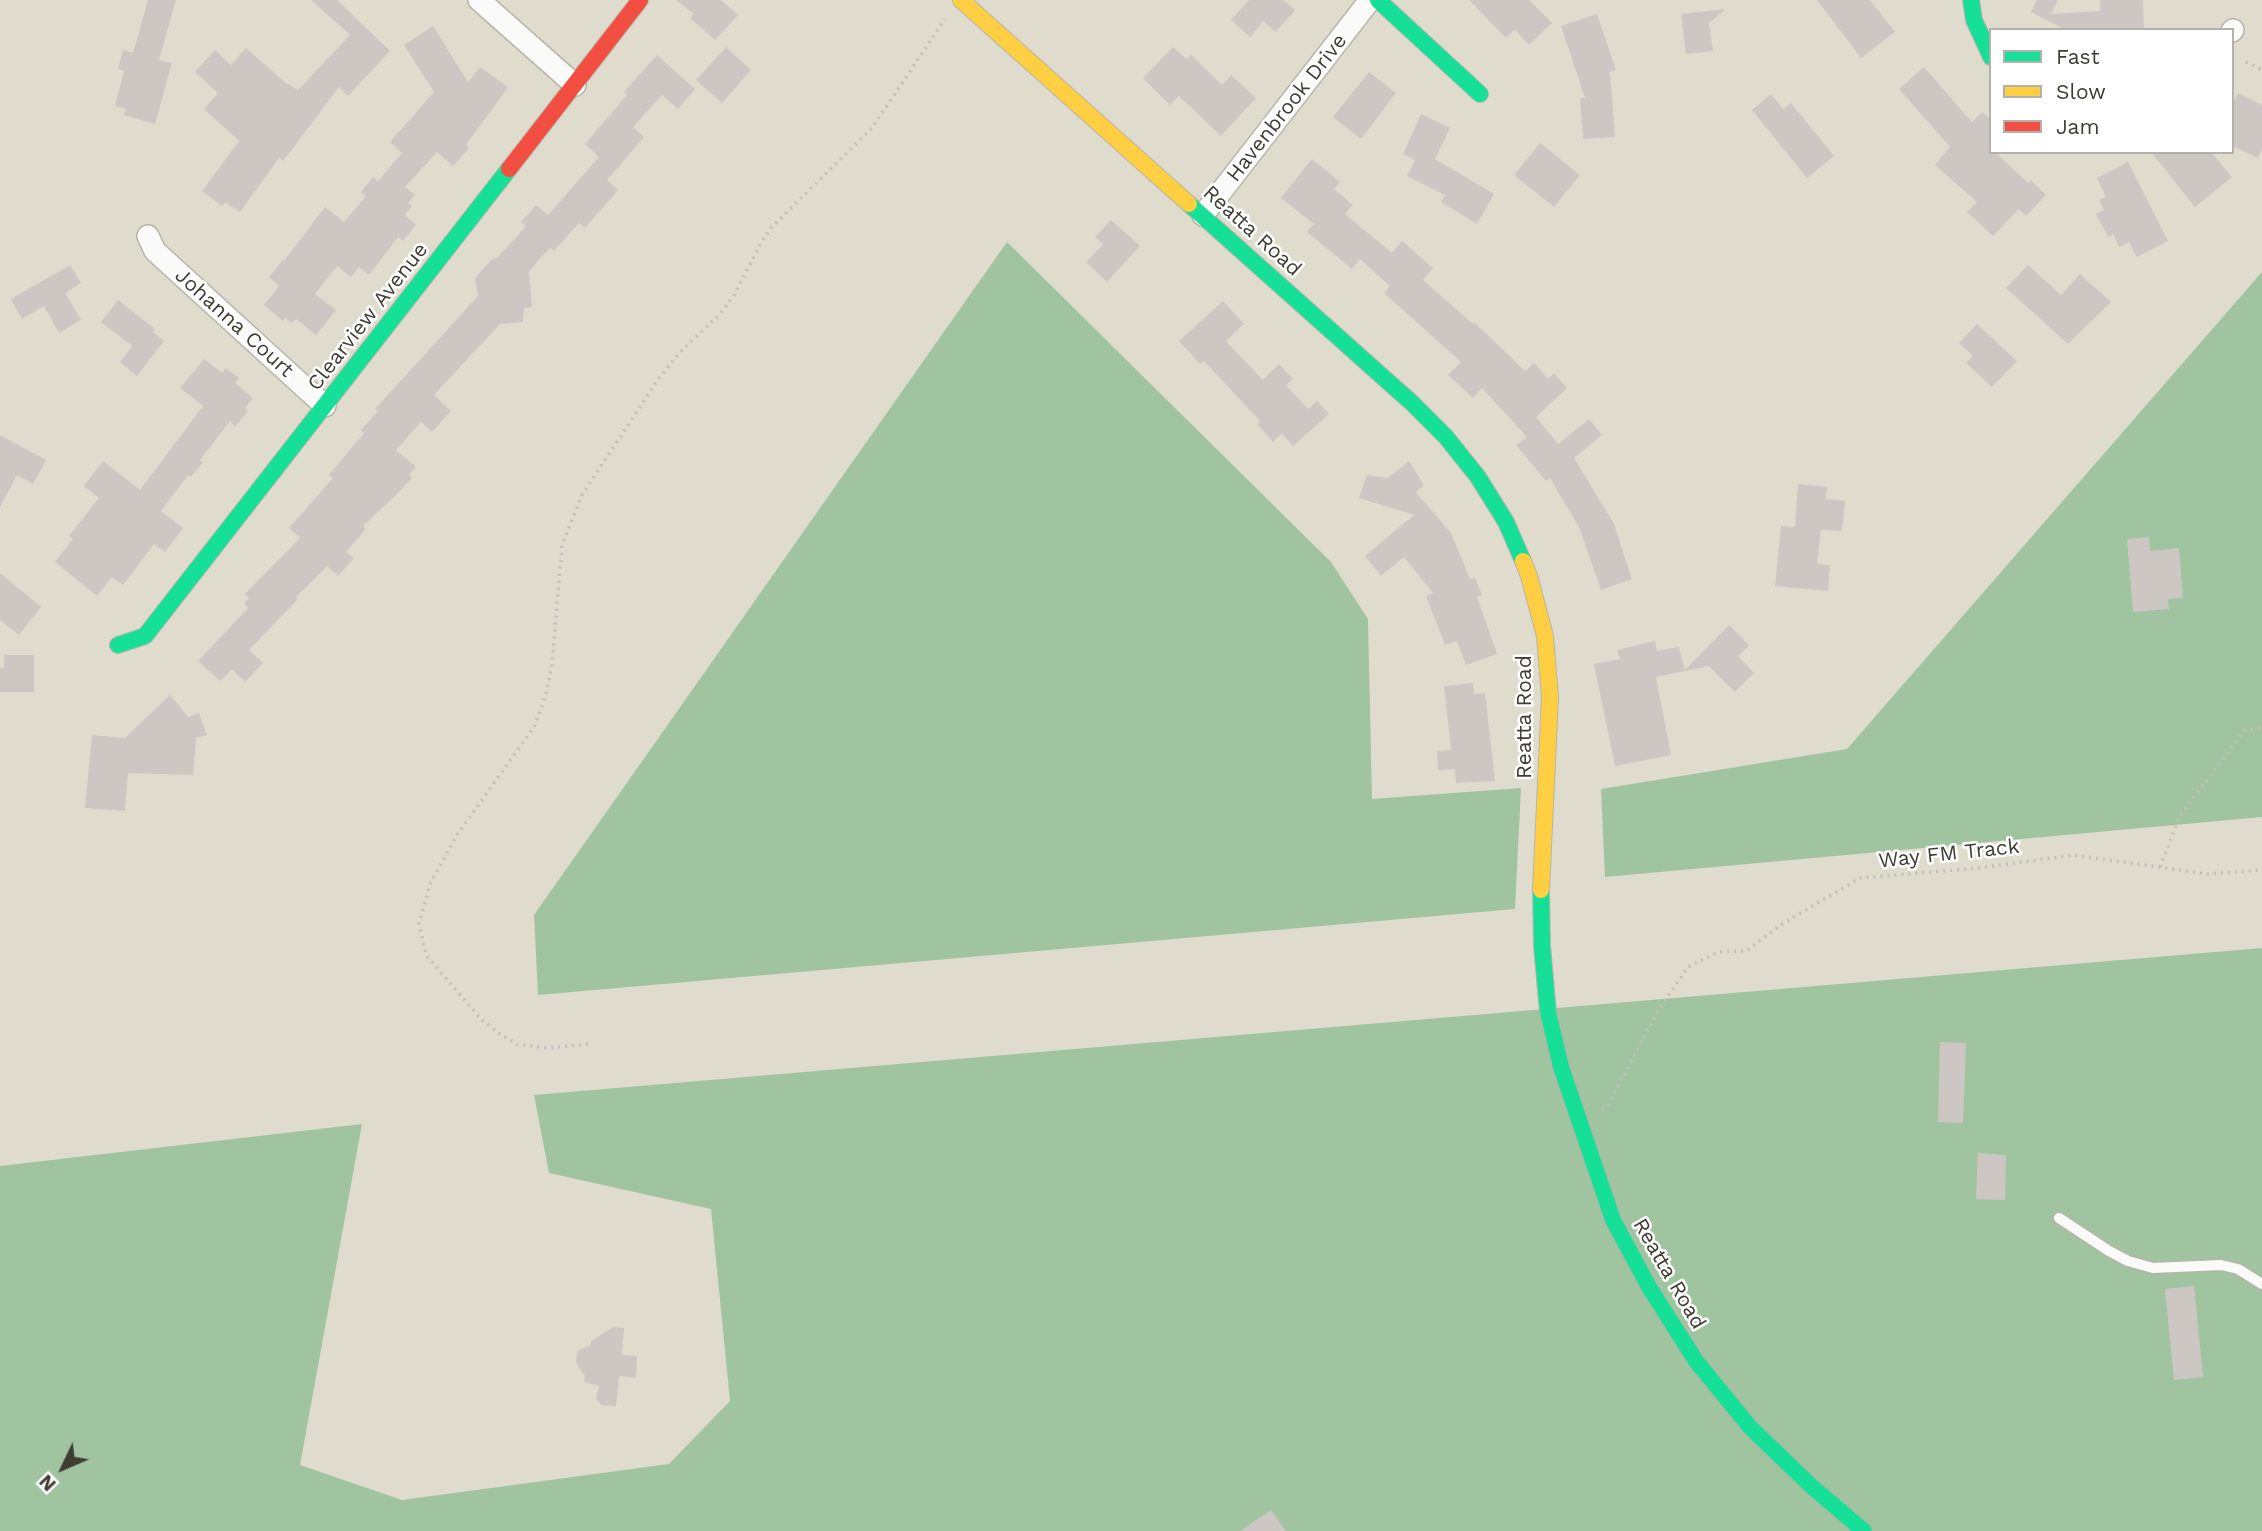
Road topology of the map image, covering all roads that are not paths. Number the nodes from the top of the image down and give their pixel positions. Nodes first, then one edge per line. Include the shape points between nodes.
1 (479, 0) edge
2 (640, 0) edge
3 (961, 0) edge
4 (1370, 0) edge
5 (1378, 0) edge
6 (1971, 0) edge
7 (1989, 54) edge
8 (575, 85) junction
9 (1480, 94) dead end
10 (1203, 215) junction
11 (148, 236) dead end
12 (325, 406) junction
13 (118, 645) dead end
14 (2059, 1218) dead end
15 (2262, 1284) edge
16 (1864, 1531) edge

1 - 8 street
2 - 8 street, Clearview Avenue
3 - 10 street, Reatta Road
4 - 10 street, Havenbrook Drive
5 - 9 street
6 - 7 street
8 - 12 street, Clearview Avenue
10 - 16 street, Reatta Road via 1446,436 1506,522 1529,576 1545,636 1550,697 1542,946 1548,1012 1577,1118 1614,1220 1696,1361 1750,1427
11 - 12 street, Johanna Court via 155,251
12 - 13 street, Clearview Avenue via 145,636
14 - 15 lane via 2128,1261 2153,1268 2221,1265 2238,1269

